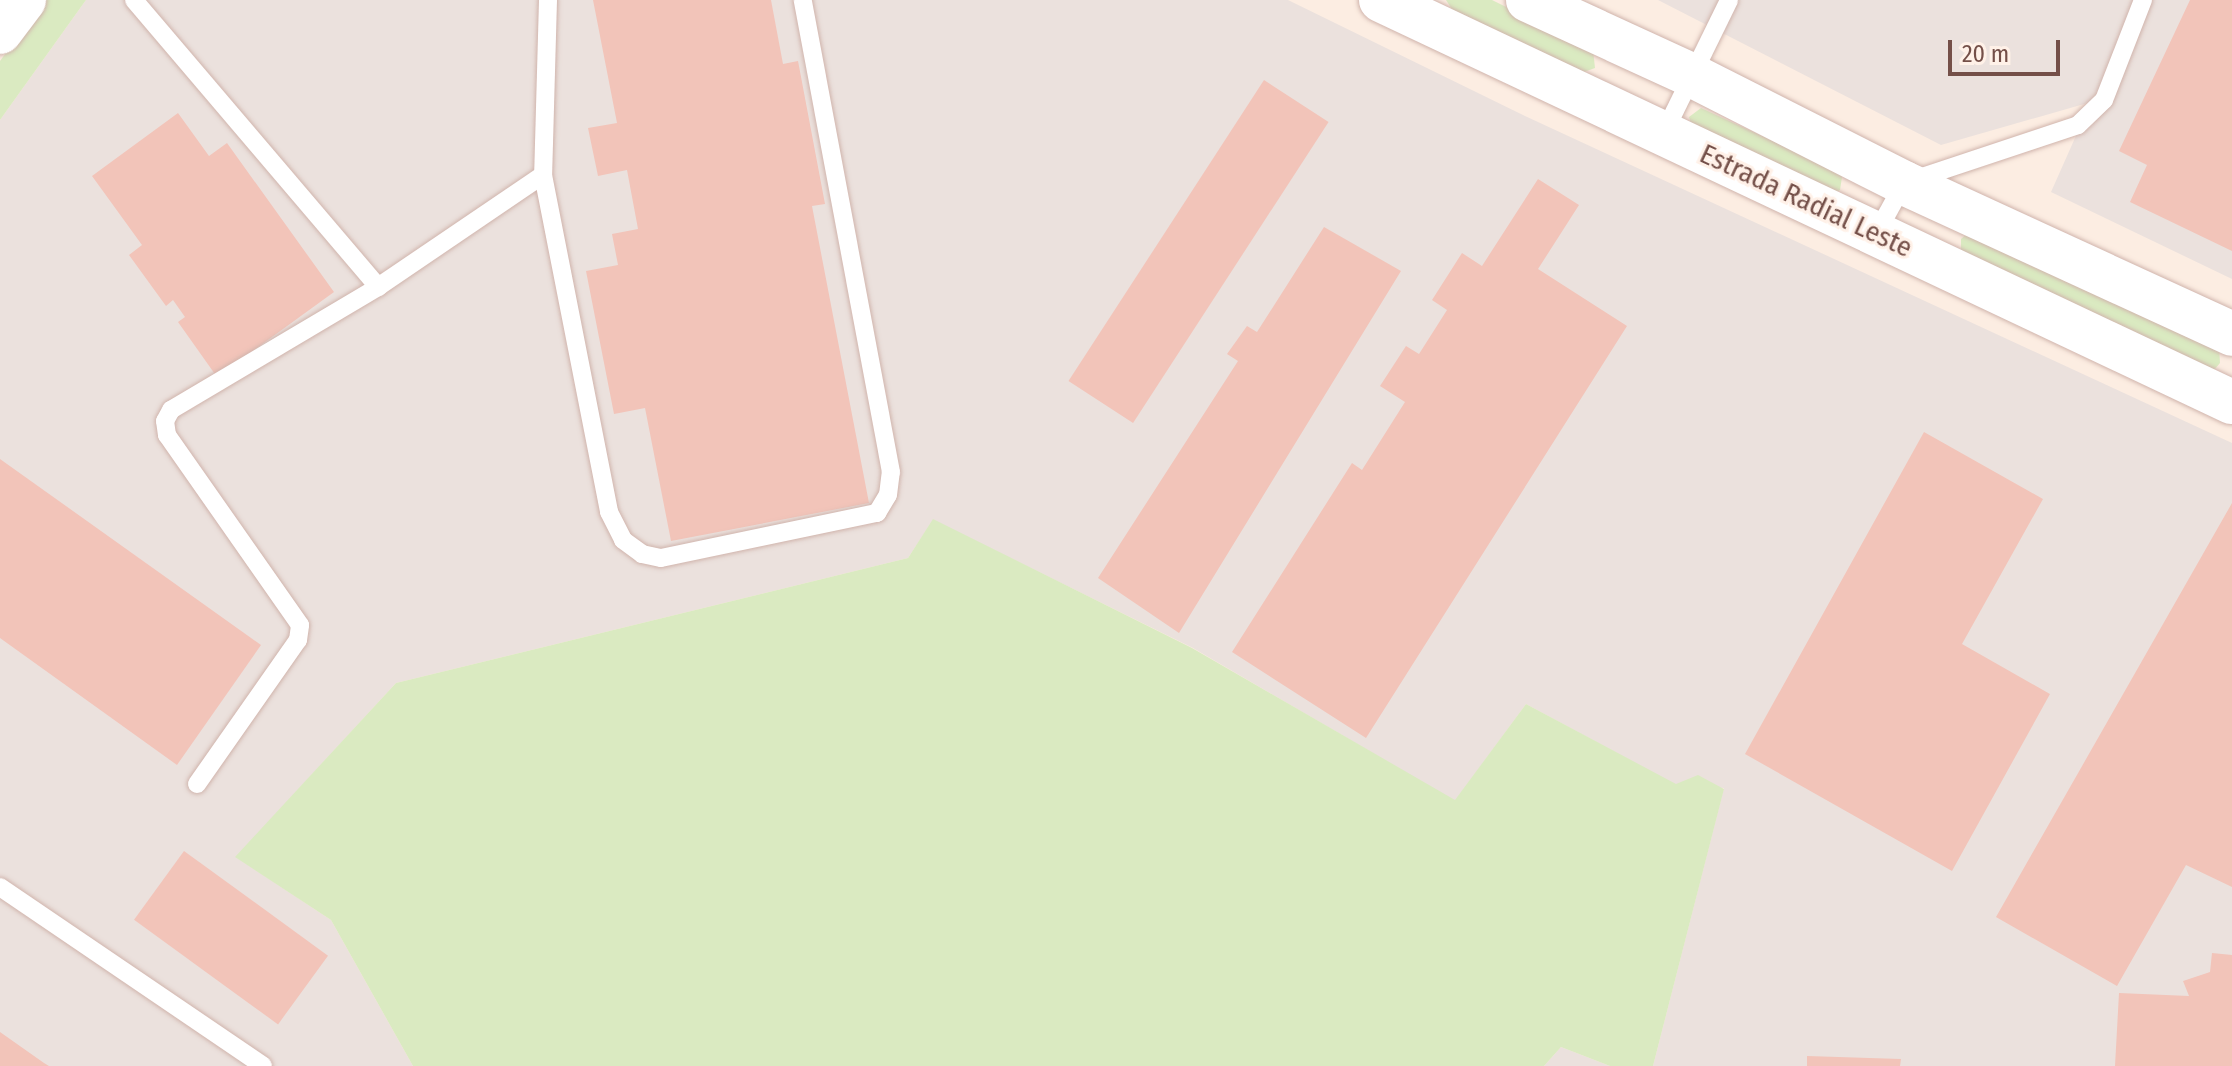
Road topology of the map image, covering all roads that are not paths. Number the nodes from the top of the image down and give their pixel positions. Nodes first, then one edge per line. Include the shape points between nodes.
1 (24, 0) edge
2 (134, 0) edge
3 (548, 0) edge
4 (803, 0) edge
5 (1528, 0) edge
6 (1729, 0) edge
7 (2143, 0) edge
8 (1396, 3) edge
9 (0, 32) edge
10 (1693, 76) junction
11 (1663, 135) junction
12 (543, 175) junction
13 (1904, 183) junction
14 (1876, 234) junction
15 (378, 287) junction
16 (2232, 334) edge
17 (2232, 402) edge
18 (197, 784) dead end
19 (0, 887) edge
20 (263, 1066) edge

1 - 9 street
2 - 15 lane
3 - 12 lane
4 - 12 lane via 891,472 888,495 877,513 661,558 642,554 623,540 609,512
5 - 10 street, Estrada Radial Leste
6 - 10 lane
7 - 13 lane via 2104,100 2078,125
8 - 11 street, Estrada Radial Leste
10 - 11 lane
10 - 13 street, Estrada Radial Leste
11 - 14 street, Estrada Radial Leste
12 - 15 lane
13 - 14 lane
13 - 16 street, Estrada Radial Leste
14 - 17 street, Estrada Radial Leste
15 - 18 lane via 171,410 165,421 167,435 300,625 298,640
19 - 20 lane

